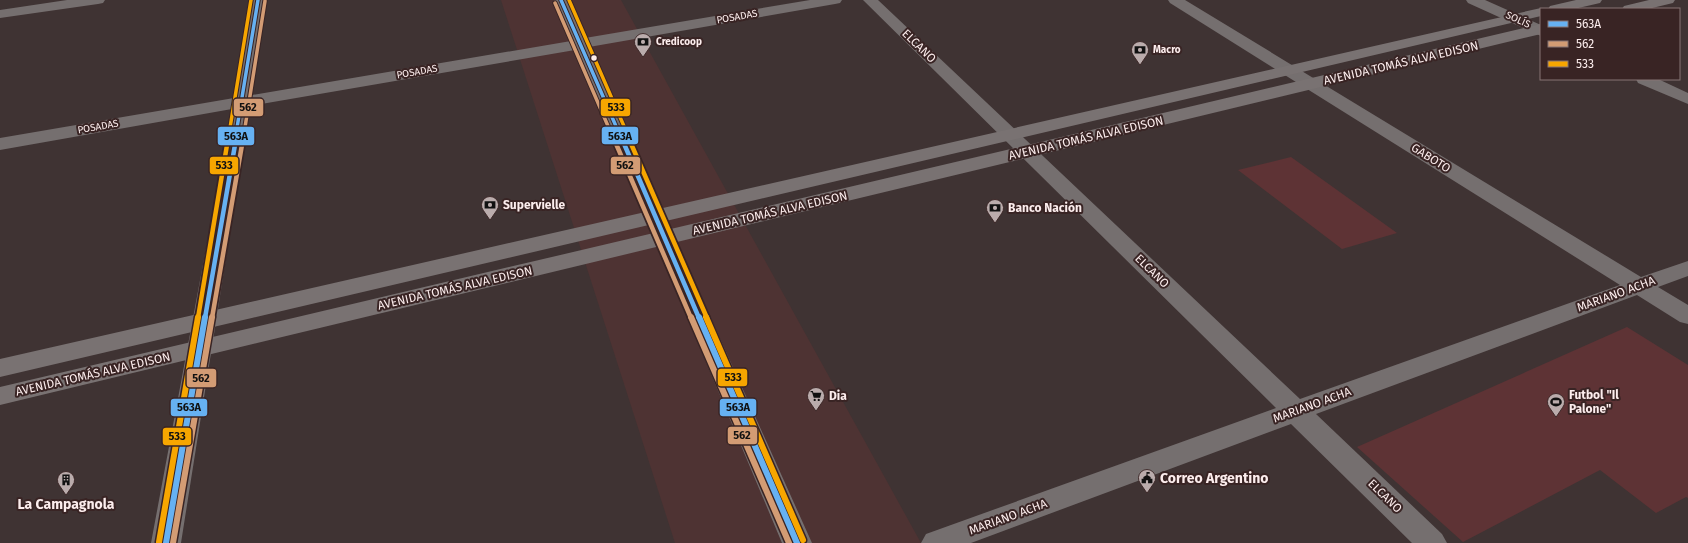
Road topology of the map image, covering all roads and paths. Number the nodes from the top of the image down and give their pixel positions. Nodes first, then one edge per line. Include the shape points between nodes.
1 (98, 0) edge
2 (258, 0) edge
3 (561, 0) edge
4 (835, 0) edge
5 (870, 0) edge
6 (1175, 0) edge
7 (1473, 0) edge
8 (1595, 0) edge
9 (1668, 0) edge
10 (1559, 8) edge
11 (1633, 8) edge
12 (1540, 12) edge
13 (0, 14) edge
14 (1514, 18) junction
15 (1540, 30) edge
16 (580, 44) junction
17 (1289, 70) junction
18 (1646, 80) edge
19 (1311, 84) junction
20 (1688, 99) edge
21 (242, 102) junction
22 (1011, 134) junction
23 (0, 144) edge
24 (1028, 151) junction
25 (660, 227) junction
26 (1688, 268) edge
27 (1638, 286) junction
28 (1688, 316) edge
29 (205, 320) junction
30 (200, 348) junction
31 (0, 368) edge
32 (0, 396) edge
33 (1297, 411) junction
34 (166, 543) edge
35 (798, 543) edge
36 (936, 543) edge
37 (1432, 543) edge

1 - 13 street
2 - 21 street
3 - 16 street
4 - 16 street, POSADAS
5 - 22 street, ELCANO
6 - 17 street, GABOTO
7 - 14 street, SOLÍS
8 - 10 main road
9 - 11 main road
12 - 14 main road, AVENIDA TOMÁS ALVA EDISON
14 - 15 street, SOLÍS
14 - 17 main road, AVENIDA TOMÁS ALVA EDISON
15 - 19 main road, AVENIDA TOMÁS ALVA EDISON
16 - 21 street, POSADAS
16 - 25 street
17 - 19 street, GABOTO
17 - 22 main road, AVENIDA TOMÁS ALVA EDISON
18 - 20 street
19 - 24 main road, AVENIDA TOMÁS ALVA EDISON
19 - 27 street, GABOTO
21 - 23 street, POSADAS
21 - 29 street
22 - 24 street, ELCANO
22 - 25 main road, AVENIDA TOMÁS ALVA EDISON
24 - 25 main road, AVENIDA TOMÁS ALVA EDISON
24 - 33 street, ELCANO
25 - 29 main road, AVENIDA TOMÁS ALVA EDISON
25 - 30 main road, AVENIDA TOMÁS ALVA EDISON
25 - 35 street
26 - 27 street, MARIANO ACHA
27 - 28 street, GABOTO
27 - 33 street, MARIANO ACHA
29 - 30 street
29 - 31 main road, AVENIDA TOMÁS ALVA EDISON
30 - 32 main road, AVENIDA TOMÁS ALVA EDISON
30 - 34 street
33 - 36 street, MARIANO ACHA
33 - 37 street, ELCANO

